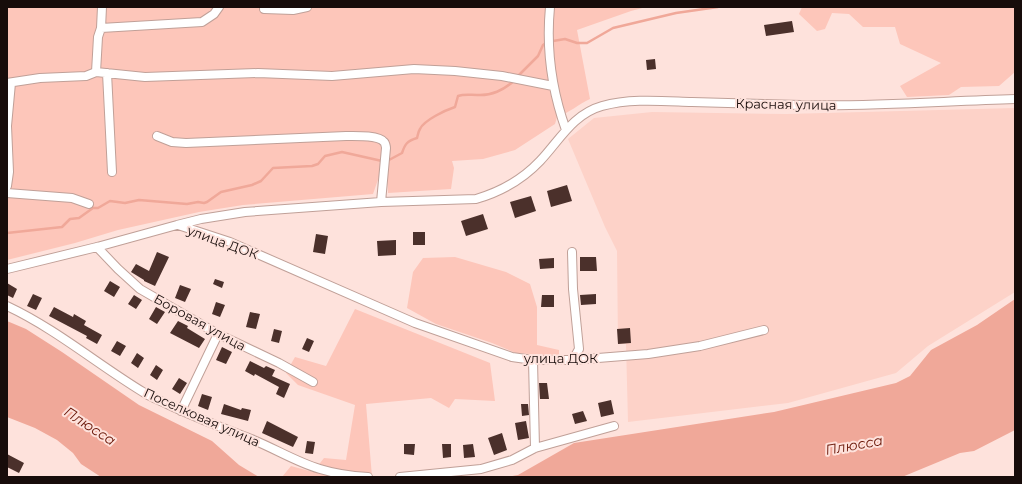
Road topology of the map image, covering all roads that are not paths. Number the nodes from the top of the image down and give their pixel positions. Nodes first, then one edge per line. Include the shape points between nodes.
1 (102, 7) edge
2 (219, 7) edge
3 (307, 7) edge
4 (550, 7) edge
5 (264, 9) dead end
6 (101, 28) junction
7 (96, 72) junction
8 (107, 73) junction
9 (9, 83) edge
10 (553, 86) junction
11 (1015, 99) edge
12 (566, 130) junction
13 (157, 136) dead end
14 (112, 172) dead end
15 (7, 186) edge
16 (7, 193) edge
17 (381, 202) junction
18 (89, 204) dead end
19 (177, 225) junction
20 (97, 247) junction
21 (572, 252) dead end
22 (7, 269) edge
23 (7, 306) edge
24 (764, 330) dead end
25 (218, 334) junction
26 (533, 360) junction
27 (573, 360) junction
28 (313, 382) dead end
29 (181, 411) junction
30 (614, 426) dead end
31 (535, 448) junction
32 (368, 477) edge
33 (400, 477) edge

1 - 6 street
2 - 6 street via 202,22
3 - 5 street via 293,10
4 - 10 street via 548,25
6 - 7 street
7 - 8 street
7 - 9 street via 86,76 40,78
8 - 10 street via 145,77 258,73 332,76 414,69 508,77
8 - 14 street
9 - 15 street
10 - 12 street
11 - 12 street, Красная улица via 830,105 621,101 588,112
12 - 17 street, улица ДОК via 527,173 513,184 488,196 459,201
13 - 17 street via 172,142 186,143 346,136 380,139 386,148
16 - 18 street via 72,198
17 - 19 street, улица ДОК via 245,212
19 - 20 street
19 - 26 street, улица ДОК via 230,242 415,323 512,357
20 - 22 street
20 - 25 street, Боровая улица via 140,289
21 - 27 street via 579,348
23 - 29 street, Поселковая улица via 69,341 143,392
24 - 27 street, улица ДОК via 700,346 648,354
25 - 28 street, Боровая улица
25 - 29 street
26 - 27 street, улица ДОК
26 - 31 street
29 - 32 street, Поселковая улица via 320,469
30 - 31 street
31 - 33 street via 512,460 481,469

